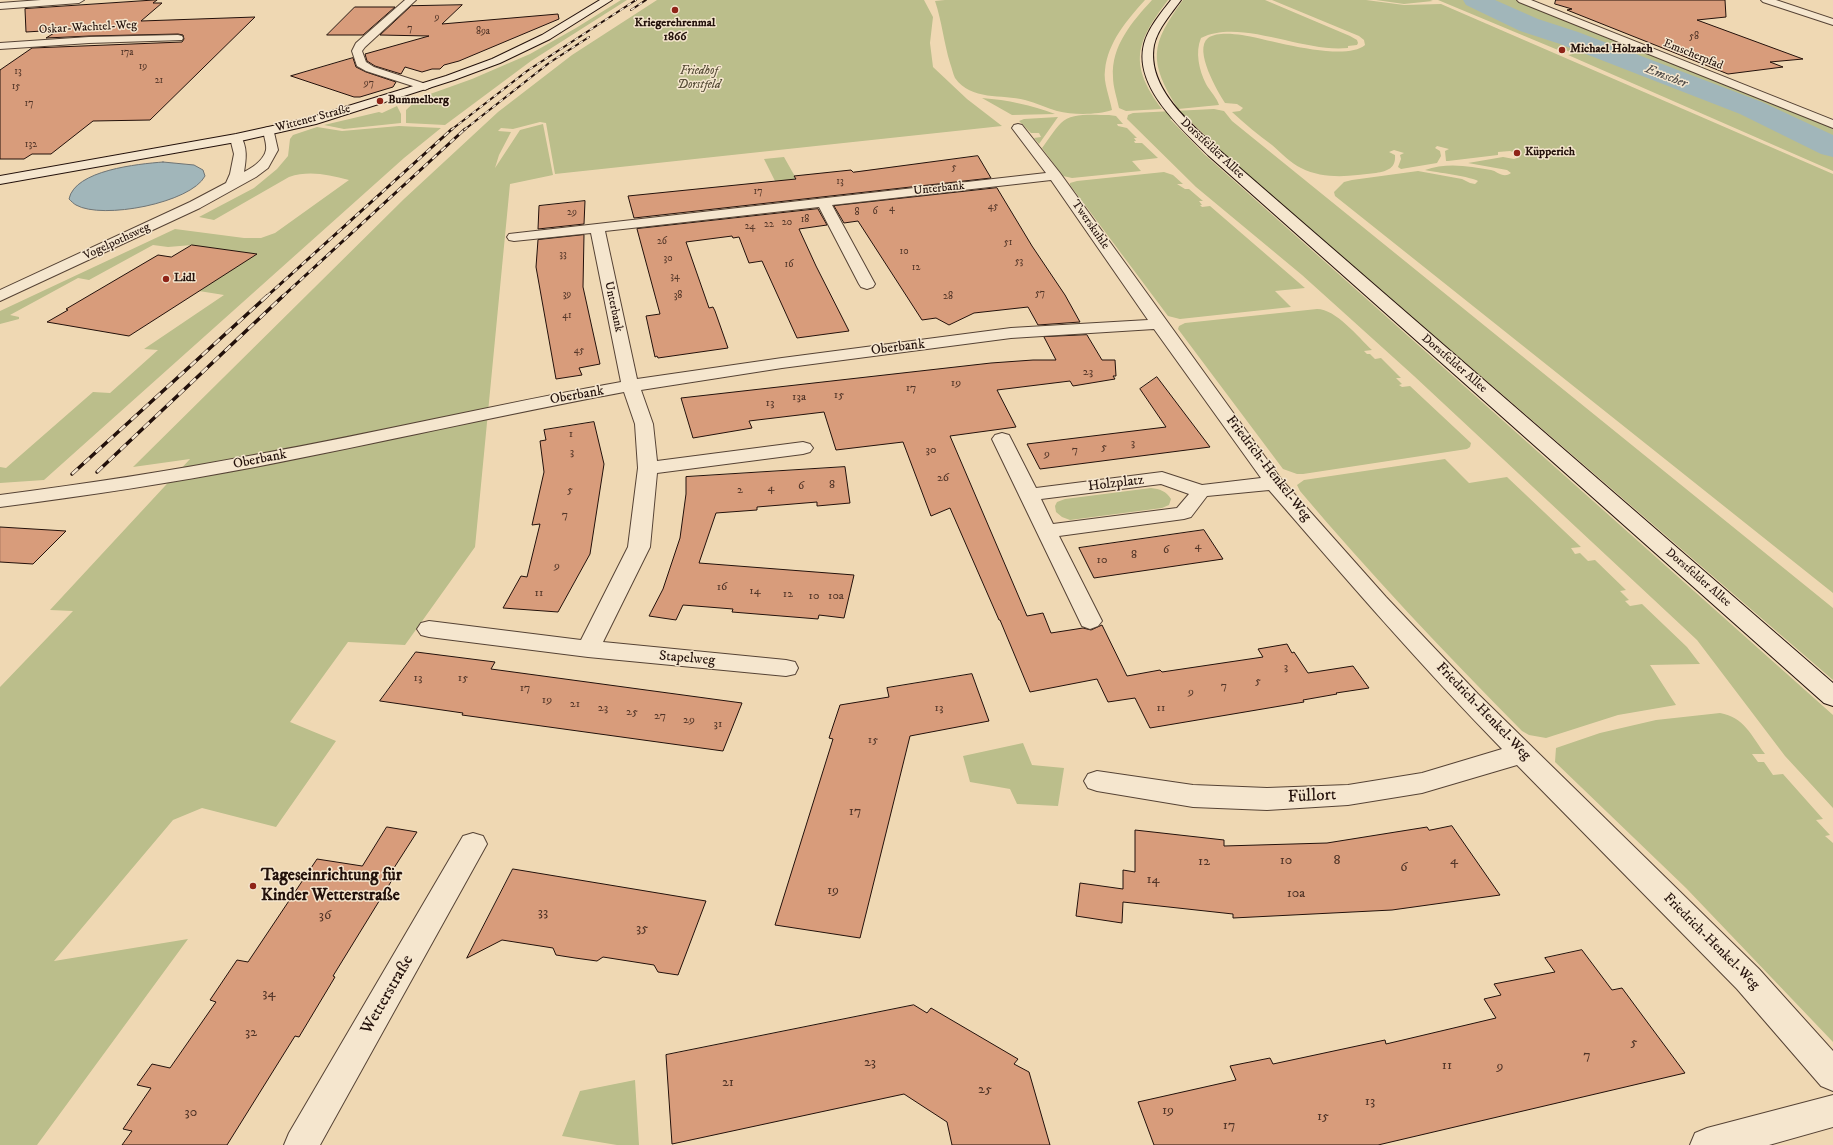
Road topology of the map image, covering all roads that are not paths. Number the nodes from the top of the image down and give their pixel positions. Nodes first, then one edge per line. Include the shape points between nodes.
1 (79, 0) edge
2 (411, 0) edge
3 (607, 0) edge
4 (1176, 0) edge
5 (1528, 0) edge
6 (1766, 0) edge
7 (0, 6) edge
8 (1833, 22) edge
9 (178, 38) dead end
10 (0, 46) edge
11 (425, 87) junction
12 (1833, 124) edge
13 (1018, 128) dead end
14 (269, 131) junction
15 (236, 138) junction
16 (1055, 176) junction
17 (0, 180) edge
18 (231, 185) junction
19 (822, 202) junction
20 (597, 228) junction
21 (514, 237) dead end
22 (867, 284) dead end
23 (0, 296) edge
24 (1159, 324) junction
25 (630, 386) junction
26 (1002, 439) dead end
27 (803, 448) dead end
28 (648, 468) junction
29 (1274, 483) junction
30 (1202, 491) junction
31 (1029, 494) junction
32 (0, 501) edge
33 (1047, 532) junction
34 (1090, 621) dead end
35 (429, 629) dead end
36 (588, 649) junction
37 (786, 668) dead end
38 (1833, 697) edge
39 (1523, 753) junction
40 (1097, 781) dead end
41 (474, 844) dead end
42 (1833, 1075) edge
43 (1833, 1112) edge
44 (301, 1145) edge
45 (1707, 1145) edge

1 - 7 street
2 - 11 street via 360,44 357,51 362,64 370,69
3 - 11 street, Wittener Straße via 521,49
4 - 38 street, Dorstfelder Allee via 1153,34 1148,60 1156,86 1185,125
5 - 12 street, Emscherpfad
6 - 8 street
9 - 10 street, Oskar-Wachtel-Weg
11 - 14 street, Wittener Straße via 312,121
13 - 16 street, Twerskuhle
14 - 15 street, Wittener Straße
14 - 18 street, Vogelpothsweg via 272,150 263,165
15 - 17 street, Wittener Straße
15 - 18 street via 240,154 237,174
16 - 19 street, Unterbank
16 - 24 street, Twerskuhle
18 - 23 street, Vogelpothsweg via 171,217
19 - 20 street, Unterbank
19 - 22 street
20 - 21 street, Unterbank
20 - 25 street, Unterbank
24 - 25 street, Oberbank via 1011,333
24 - 29 street, Friedrich-Henkel-Weg
25 - 28 street via 644,424
25 - 32 street, Oberbank via 254,461
26 - 31 street
27 - 28 street
28 - 36 street via 639,547
29 - 30 street, Holzplatz
29 - 39 street, Friedrich-Henkel-Weg via 1378,602 1469,700
30 - 31 street, Holzplatz via 1162,478
30 - 33 street via 1184,513
31 - 33 street
33 - 34 street
35 - 36 street, Stapelweg
36 - 37 street, Stapelweg
39 - 40 street, Füllort via 1422,783 1348,796 1266,799 1193,796
39 - 42 street, Friedrich-Henkel-Weg via 1748,979
41 - 44 street, Wetterstraße
43 - 45 street

